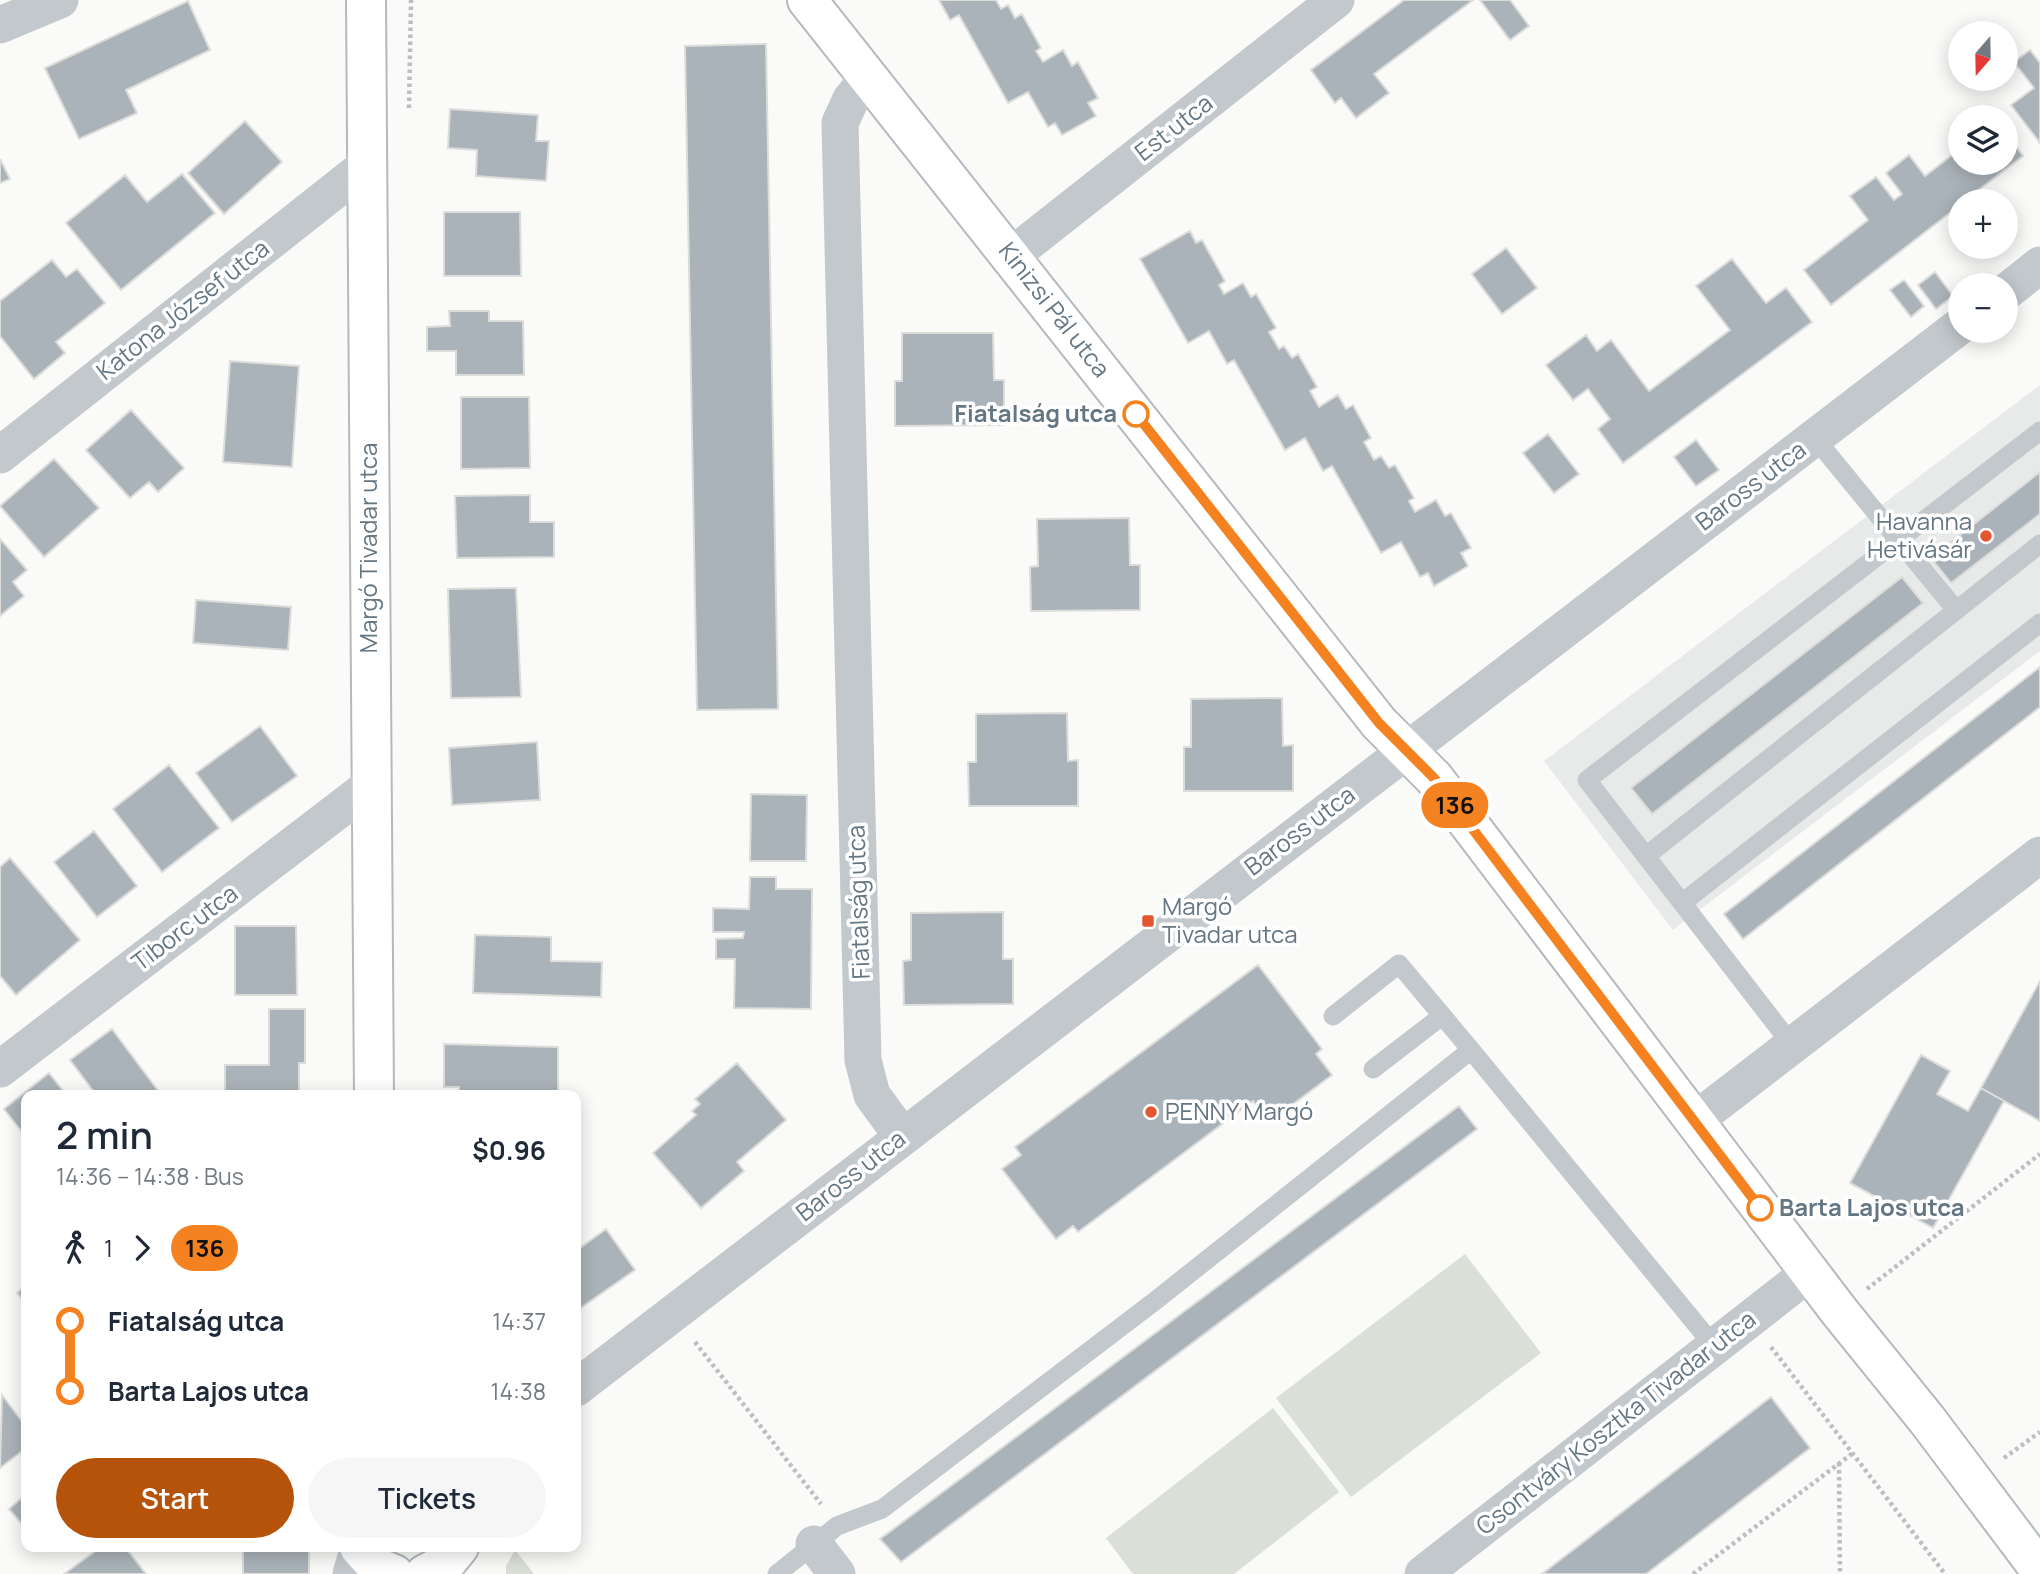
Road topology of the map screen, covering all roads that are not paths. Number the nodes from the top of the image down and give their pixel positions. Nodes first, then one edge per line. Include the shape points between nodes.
1 (60, 0) edge
2 (366, 0) edge
3 (807, 0) edge
4 (1336, 0) edge
5 (0, 25) edge
6 (869, 78) junction
7 (367, 165) junction
8 (1011, 256) junction
9 (2040, 265) edge
10 (2018, 282) edge
11 (1948, 335) edge
12 (2040, 431) edge
13 (1814, 437) junction
14 (0, 455) edge
15 (1899, 539) junction
16 (2040, 544) edge
17 (1956, 610) junction
18 (2040, 623) edge
19 (1406, 749) junction
20 (370, 786) junction
21 (2040, 855) edge
22 (1646, 856) junction
23 (1682, 903) junction
24 (1333, 1016) dead end
25 (1442, 1016) junction
26 (1792, 1045) junction
27 (1471, 1050) junction
28 (0, 1069) edge
29 (1373, 1069) dead end
30 (374, 1090) edge
31 (1694, 1121) junction
32 (902, 1136) junction
33 (1810, 1272) junction
34 (1714, 1346) junction
35 (581, 1384) edge
36 (825, 1535) junction
37 (358, 1552) edge
38 (364, 1552) edge
39 (460, 1557) edge
40 (2040, 1570) edge
41 (351, 1574) edge
42 (394, 1574) edge
43 (425, 1574) edge
44 (777, 1574) edge
45 (837, 1574) edge
46 (1423, 1574) edge

1 - 5 street
2 - 7 street, Margó Tivadar utca
3 - 6 street, Kinizsi Pál utca
4 - 8 street, Est utca
6 - 8 street, Kinizsi Pál utca
6 - 32 street, Fiatalság utca via 840,122 863,1060 872,1095
7 - 14 street, Katona József utca
7 - 20 street, Margó Tivadar utca
8 - 19 street, Kinizsi Pál utca via 1379,723
9 - 10 street
11 - 13 street, Baross utca
12 - 15 lane
13 - 15 lane
13 - 19 street, Baross utca
15 - 17 lane
15 - 22 lane via 1587,780
16 - 17 lane
17 - 22 lane
18 - 23 lane
19 - 31 street via 1434,778
19 - 32 street, Baross utca
20 - 28 street, Tiborc utca
20 - 30 street, Margó Tivadar utca
21 - 26 street
22 - 23 lane
23 - 26 lane
24 - 25 lane via 1399,964
25 - 27 lane
25 - 29 lane
26 - 31 street
27 - 34 lane
27 - 36 lane via 1155,1301 882,1509
31 - 33 street
32 - 35 street, Baross utca
33 - 34 street, Csontváry Kosztka Tivadar utca
33 - 40 street
34 - 46 street, Csontváry Kosztka Tivadar utca
36 - 44 lane
36 - 45 street
37 - 41 street
38 - 42 street via 377,1567
39 - 43 street

